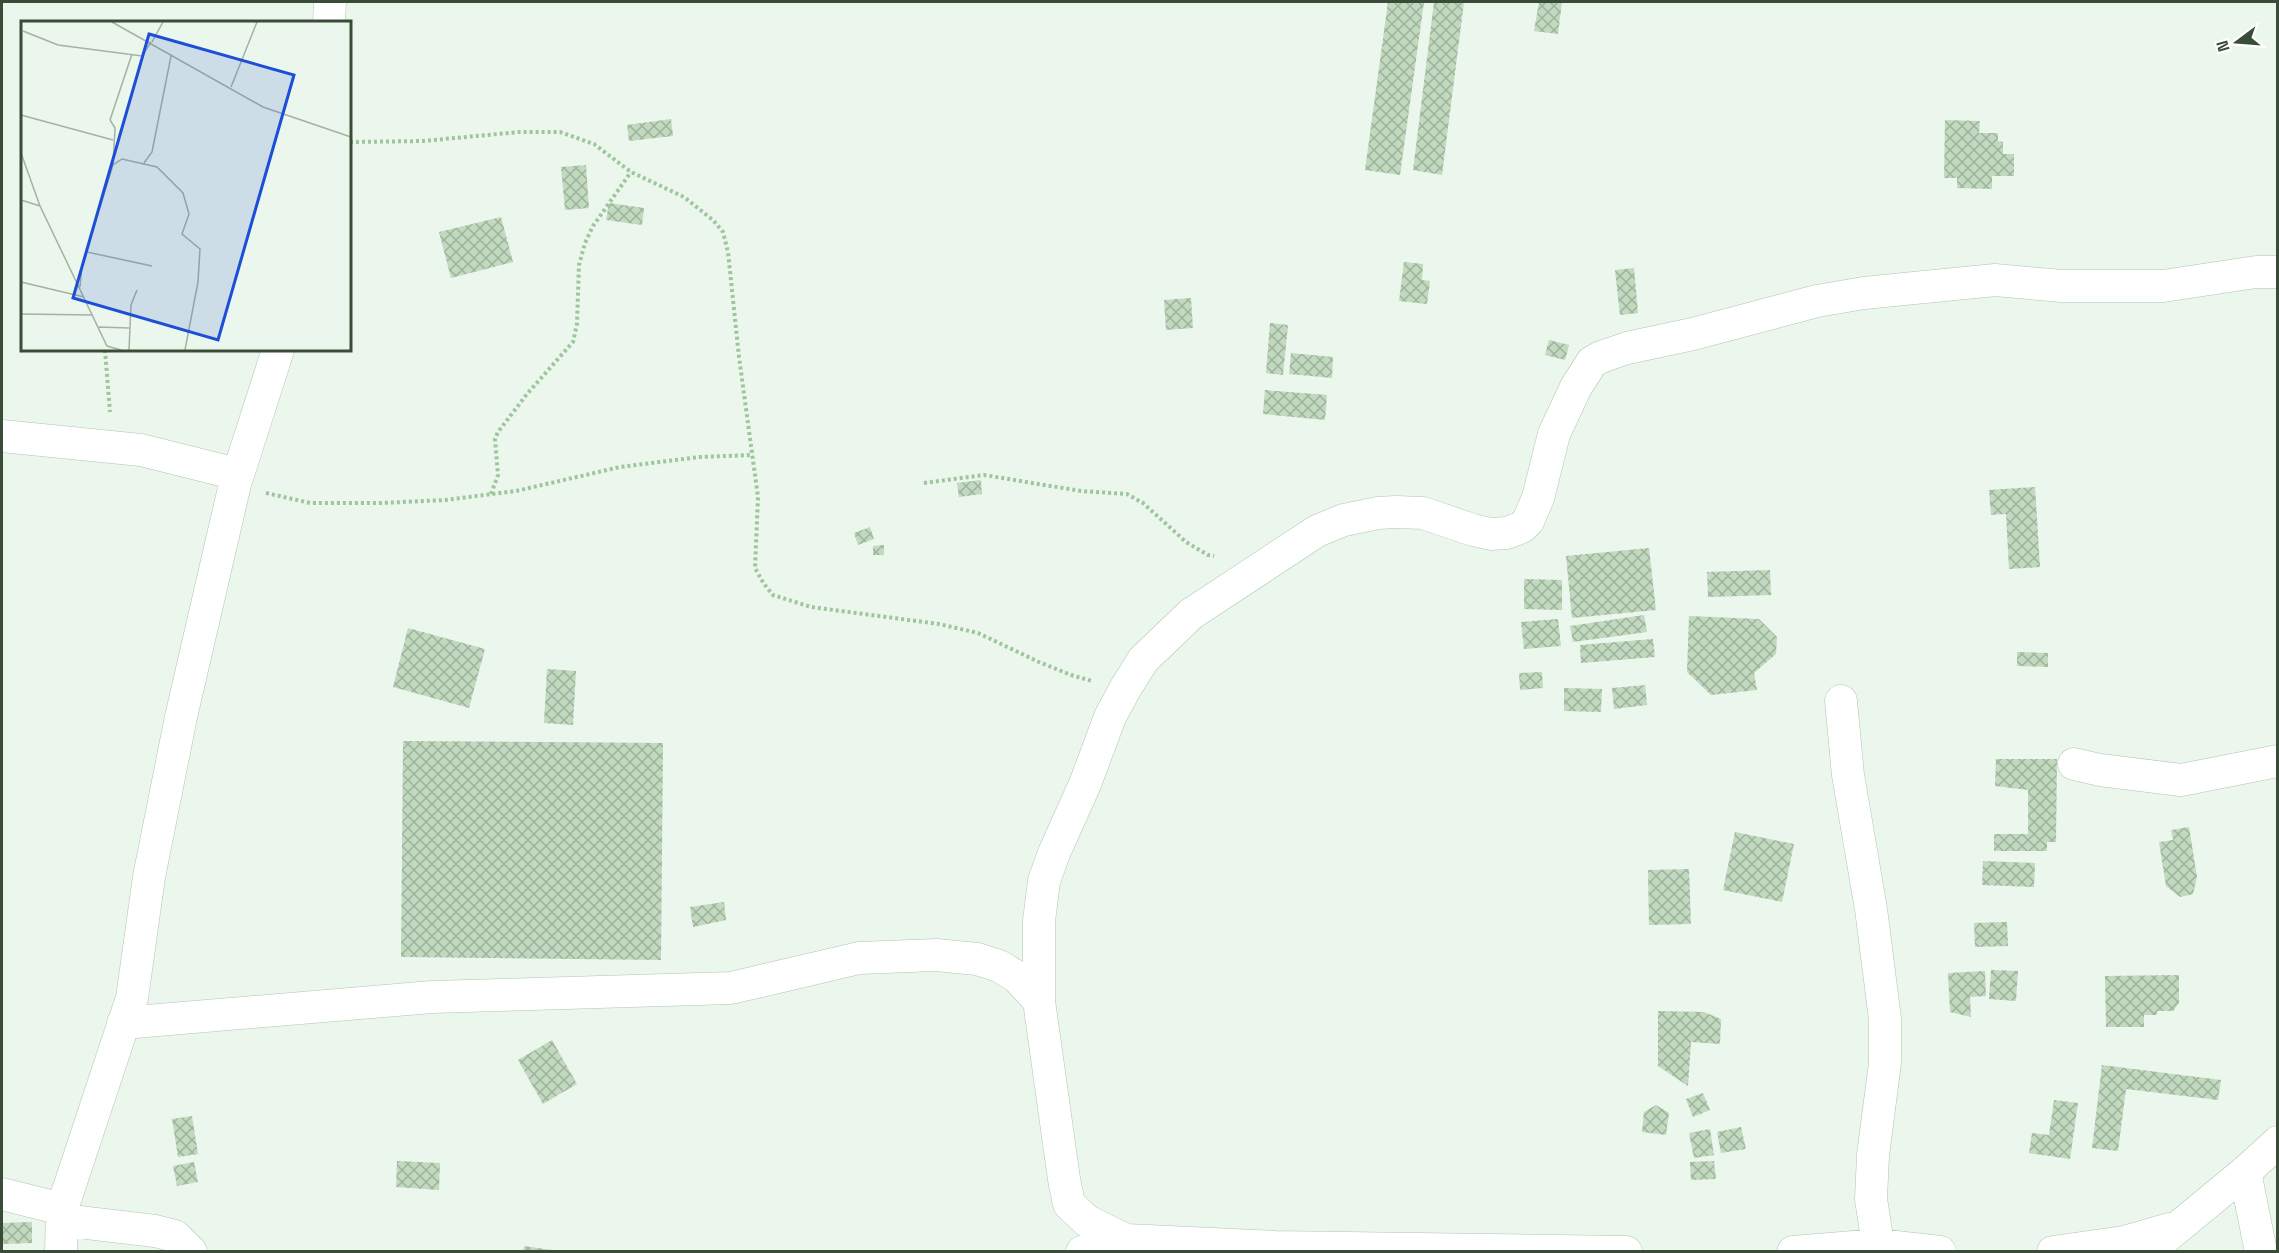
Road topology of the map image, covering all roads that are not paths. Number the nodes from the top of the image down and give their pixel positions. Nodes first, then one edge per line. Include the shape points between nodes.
1 (330, 2) edge
2 (329, 21) edge
3 (2277, 272) edge
4 (278, 351) edge
5 (2, 436) edge
6 (236, 479) junction
7 (1841, 702) dead end
8 (2277, 761) edge
9 (2074, 764) dead end
10 (1039, 1001) junction
11 (123, 1023) junction
12 (2277, 1143) edge
13 (2245, 1172) junction
14 (2, 1194) edge
15 (62, 1215) junction
16 (2179, 1226) junction
17 (1126, 1240) junction
18 (1878, 1245) junction
19 (61, 1251) edge
20 (191, 1251) edge
21 (1082, 1251) edge
22 (1626, 1251) edge
23 (1793, 1251) edge
24 (1940, 1251) edge
25 (2053, 1251) edge
26 (2148, 1251) edge
27 (2261, 1251) edge

1 - 2 street
3 - 10 street via 2163,286 2062,286 1995,280 1864,293 1817,301 1601,357 1576,387 1554,434 1538,498 1522,527 1491,534 1423,513 1378,513 1344,520 1317,531 1191,614 1143,660 1110,717 1044,881 1039,921
4 - 6 street
5 - 6 street via 141,450
6 - 11 street via 180,717 149,877 132,998
7 - 18 street via 1848,776 1885,1019 1885,1063 1871,1199
8 - 9 street via 2181,780
10 - 11 street via 1017,976 999,966 977,959 936,956 859,958 731,988 432,997
10 - 17 street via 1069,1204 1087,1221
11 - 15 street
12 - 13 street
13 - 16 street
13 - 27 street
14 - 15 street
15 - 19 street
15 - 20 street via 175,1236
16 - 25 street via 2124,1242
16 - 26 street
17 - 21 street
17 - 22 street via 1275,1247
18 - 23 street
18 - 24 street

